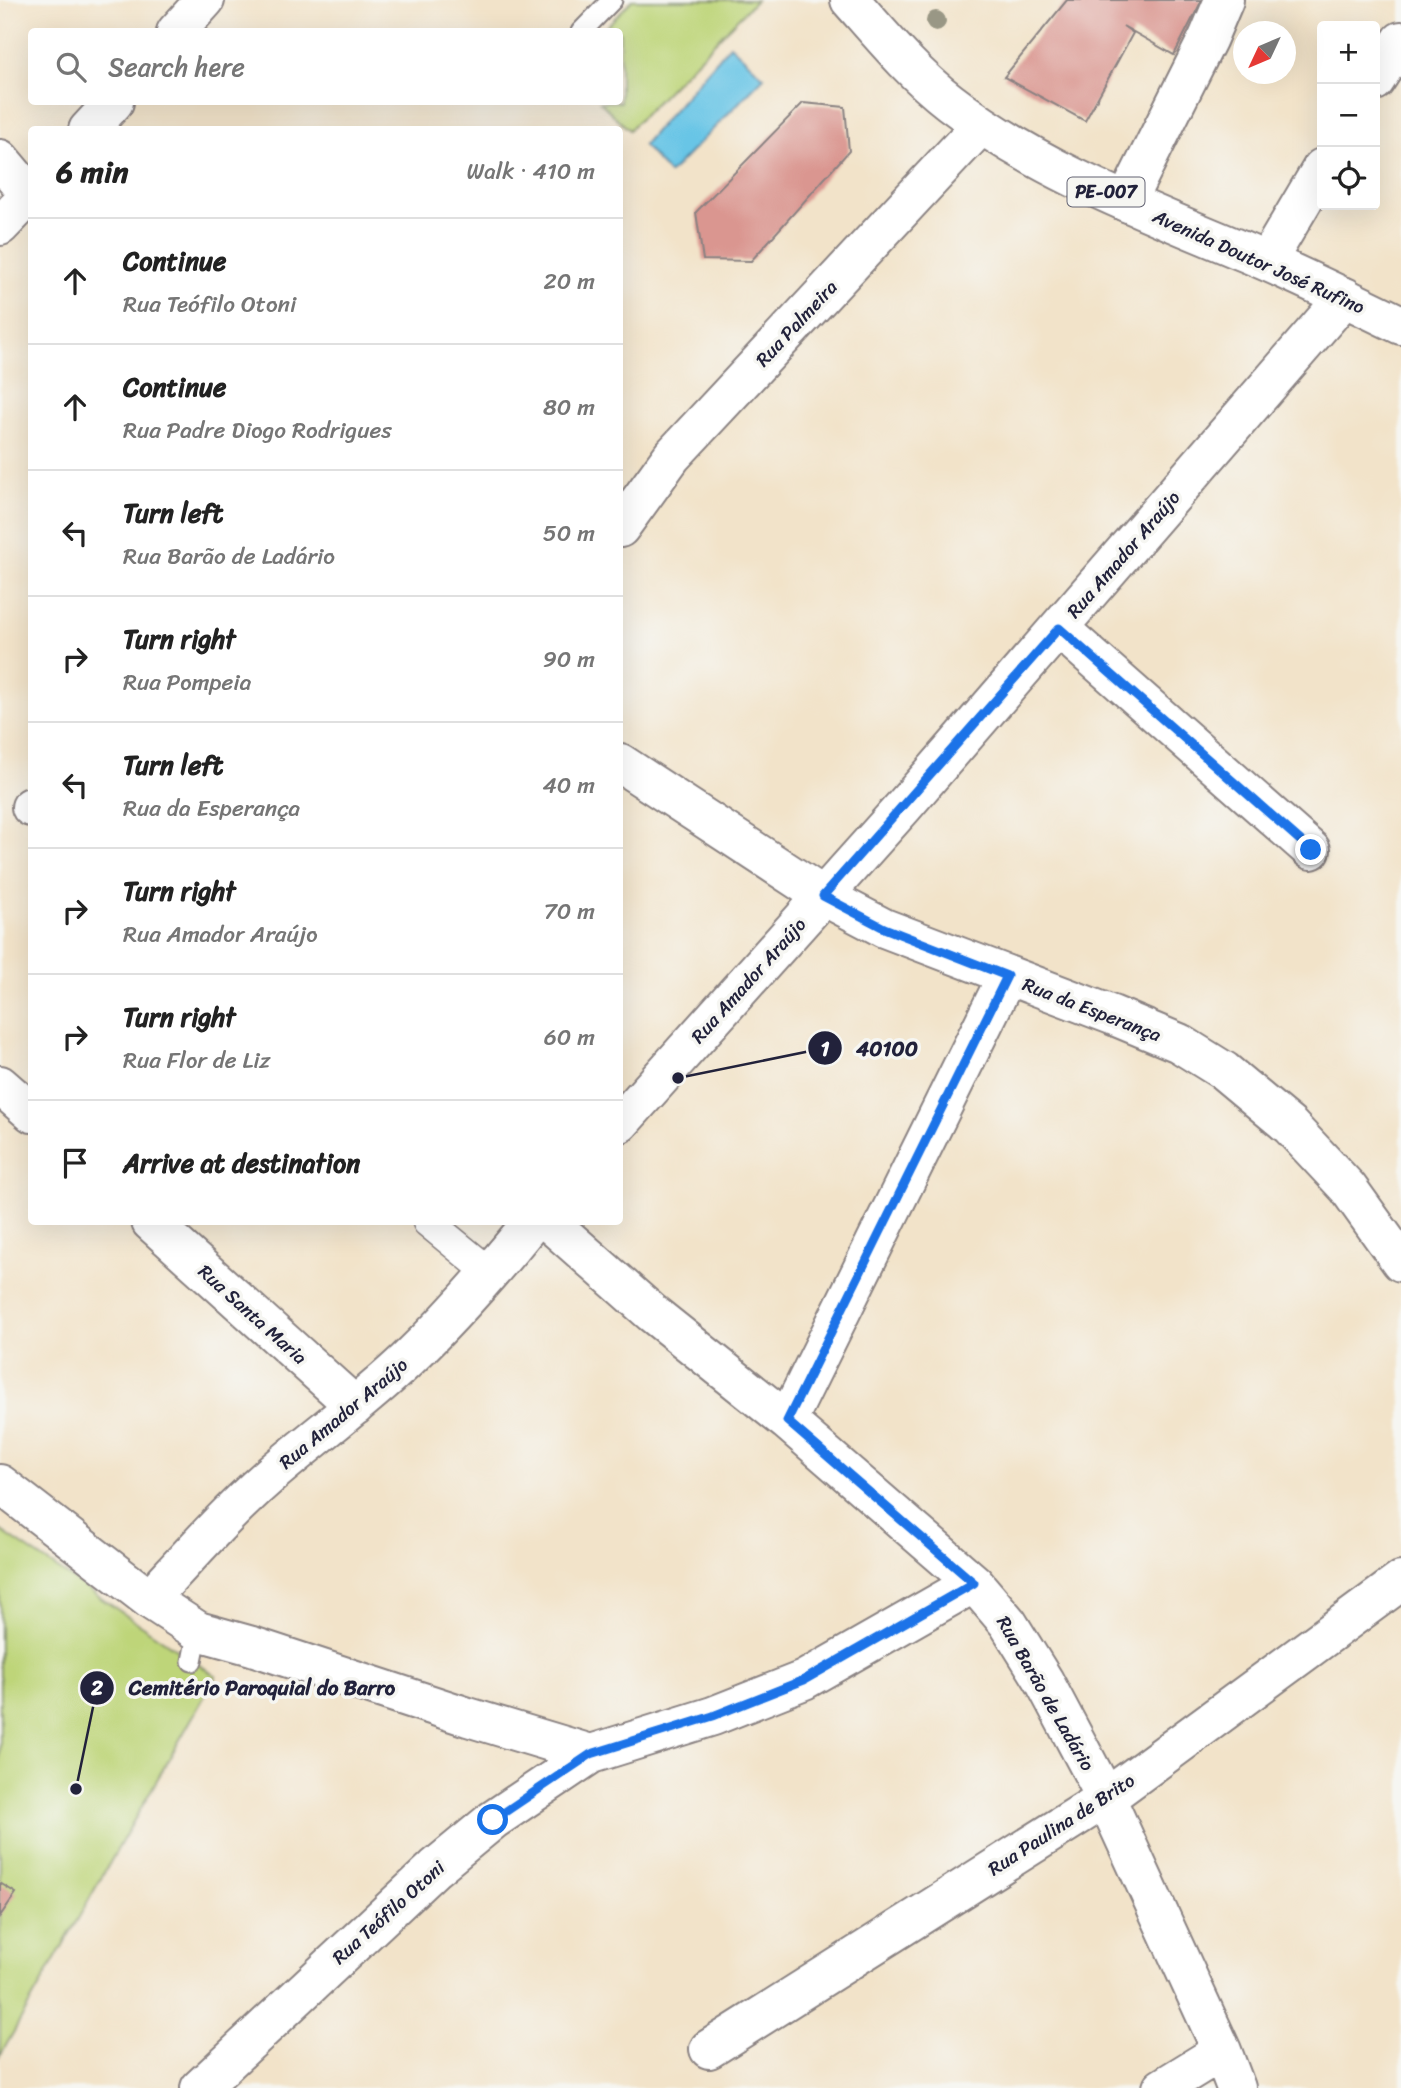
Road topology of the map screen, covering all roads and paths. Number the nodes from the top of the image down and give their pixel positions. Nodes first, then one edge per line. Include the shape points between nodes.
1 (205, 0) edge
2 (612, 0) edge
3 (850, 0) edge
4 (1224, 0) edge
5 (180, 28) edge
6 (585, 28) edge
7 (1401, 41) edge
8 (1380, 73) edge
9 (111, 105) edge
10 (981, 125) junction
11 (92, 126) edge
12 (0, 159) edge
13 (1317, 176) edge
14 (28, 192) edge
15 (28, 198) edge
16 (1126, 202) junction
17 (0, 226) edge
18 (1267, 261) junction
19 (1345, 297) junction
20 (1401, 324) edge
21 (623, 524) edge
22 (1059, 628) junction
23 (623, 765) edge
24 (1311, 850) dead end
25 (823, 896) junction
26 (1007, 976) junction
27 (0, 1085) edge
28 (28, 1110) edge
29 (623, 1120) edge
30 (154, 1225) edge
31 (432, 1225) edge
32 (529, 1225) edge
33 (552, 1225) edge
34 (1401, 1262) edge
35 (490, 1273) junction
36 (355, 1406) junction
37 (787, 1421) junction
38 (0, 1484) edge
39 (1401, 1581) edge
40 (974, 1583) junction
41 (149, 1599) junction
42 (591, 1754) junction
43 (1106, 1798) junction
44 (709, 2049) dead end
45 (1222, 2051) junction
46 (200, 2088) edge
47 (1162, 2088) edge
48 (1236, 2088) edge

1 - 5 street
2 - 6 lane
3 - 10 street, Avenida Doutor José Rufino / PE-007 via 913,69
4 - 16 street
7 - 8 street
9 - 11 street
10 - 16 street, Avenida Doutor José Rufino / PE-007
10 - 21 street, Rua Palmeira via 672,456
12 - 14 street
13 - 18 street
15 - 17 street
16 - 18 street, Avenida Doutor José Rufino / PE-007
18 - 19 street, Avenida Doutor José Rufino / PE-007
19 - 20 street, Avenida Doutor José Rufino / PE-007
19 - 22 street, Rua Amador Araújo
22 - 24 street
22 - 25 street, Rua Amador Araújo
23 - 25 street, Rua da Esperança
25 - 26 street, Rua da Esperança via 884,928
25 - 29 street, Rua Amador Araújo
26 - 34 street, Rua da Esperança via 1179,1043 1224,1071 1290,1126 1340,1179
26 - 37 street
27 - 28 street
30 - 36 street, Rua Santa Maria
31 - 35 street
32 - 35 street, Rua Amador Araújo
33 - 37 street, Rua Barão de Ladário via 652,1313
35 - 36 street, Rua Amador Araújo via 408,1360
36 - 41 street, Rua Amador Araújo via 267,1478
37 - 40 street, Rua Barão de Ladário
38 - 41 street
39 - 43 street, Rua Paulina de Brito
40 - 42 street, Rua Teófilo Otoni via 804,1680 713,1716
40 - 43 street, Rua Barão de Ladário via 1008,1623 1044,1681
41 - 42 street via 195,1646 252,1646
42 - 46 street, Rua Teófilo Otoni via 493,1820 435,1868
43 - 44 street, Rua Paulina de Brito
43 - 45 street, Rua Barão de Ladário
45 - 47 street
45 - 48 street, Rua Barão de Ladário

